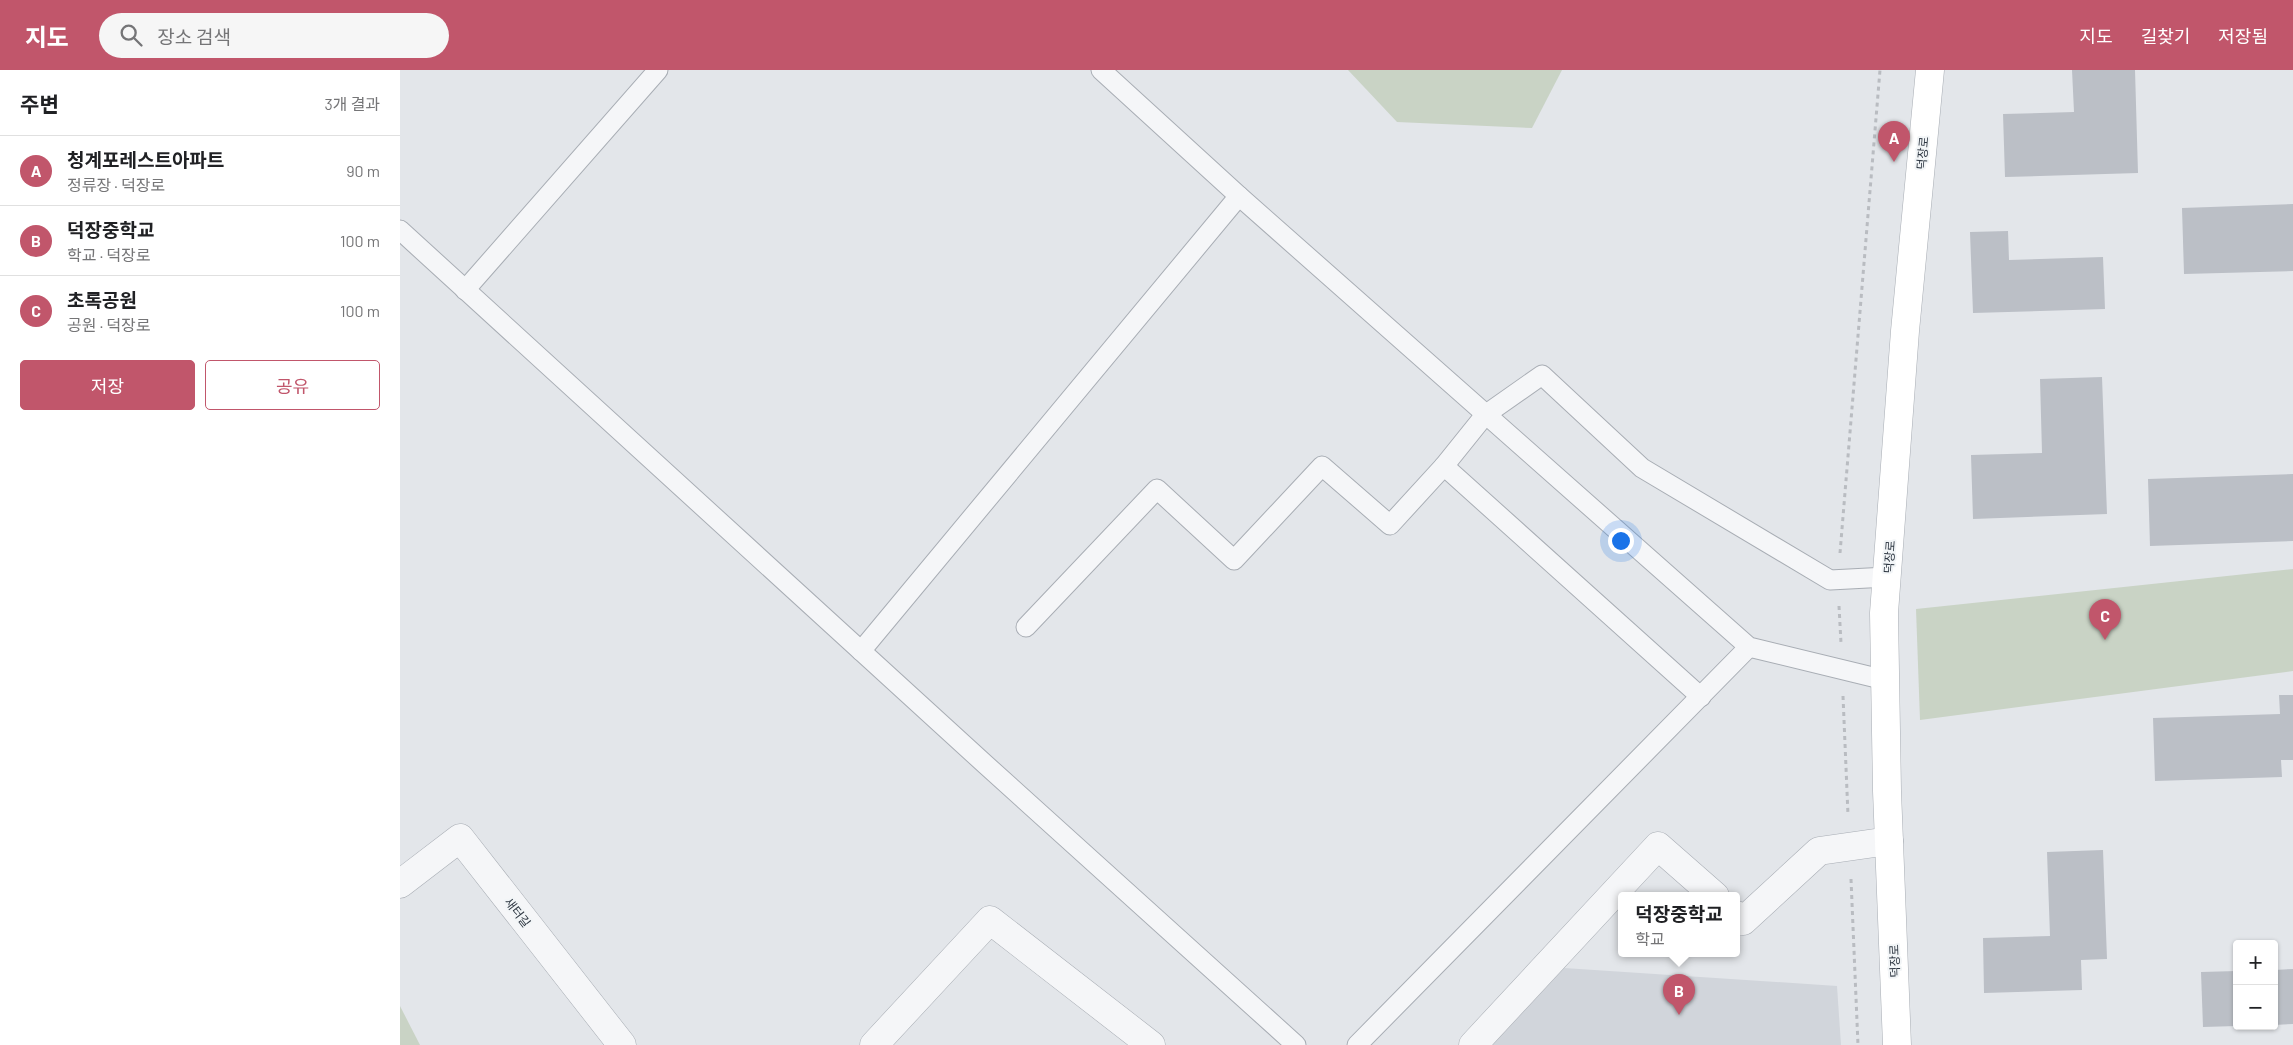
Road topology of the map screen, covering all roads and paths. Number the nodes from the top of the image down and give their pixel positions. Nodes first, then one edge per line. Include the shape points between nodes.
1 (658, 70) edge
2 (1100, 70) edge
3 (1930, 70) edge
4 (1239, 196) junction
5 (400, 230) edge
6 (465, 290) junction
7 (1485, 414) junction
8 (1444, 466) junction
9 (1887, 577) junction
10 (1026, 627) dead end
11 (1749, 648) junction
12 (861, 651) junction
13 (1885, 680) junction
14 (1701, 697) junction
15 (1889, 841) junction
16 (400, 884) edge
17 (1710, 892) edge
18 (1740, 918) edge
19 (622, 1045) edge
20 (874, 1045) edge
21 (1151, 1045) edge
22 (1296, 1045) edge
23 (1357, 1045) edge
24 (1473, 1045) edge
25 (1898, 1045) edge

1 - 6 lane
2 - 4 lane
3 - 9 street, 덕장로
4 - 7 lane
4 - 12 lane
5 - 6 lane
6 - 12 lane
7 - 8 lane
7 - 9 lane via 1542,375 1642,468 1830,580
7 - 11 lane
8 - 10 lane via 1390,526 1322,466 1234,560 1157,489
8 - 14 lane
9 - 13 street, 덕장로
11 - 13 lane
11 - 14 lane
12 - 22 lane
13 - 15 street, 덕장로
14 - 23 lane
15 - 18 street via 1818,851 1743,921
15 - 25 street, 덕장로
16 - 19 street, 새터길 via 460,838
17 - 24 street via 1658,846
20 - 21 street via 990,920

